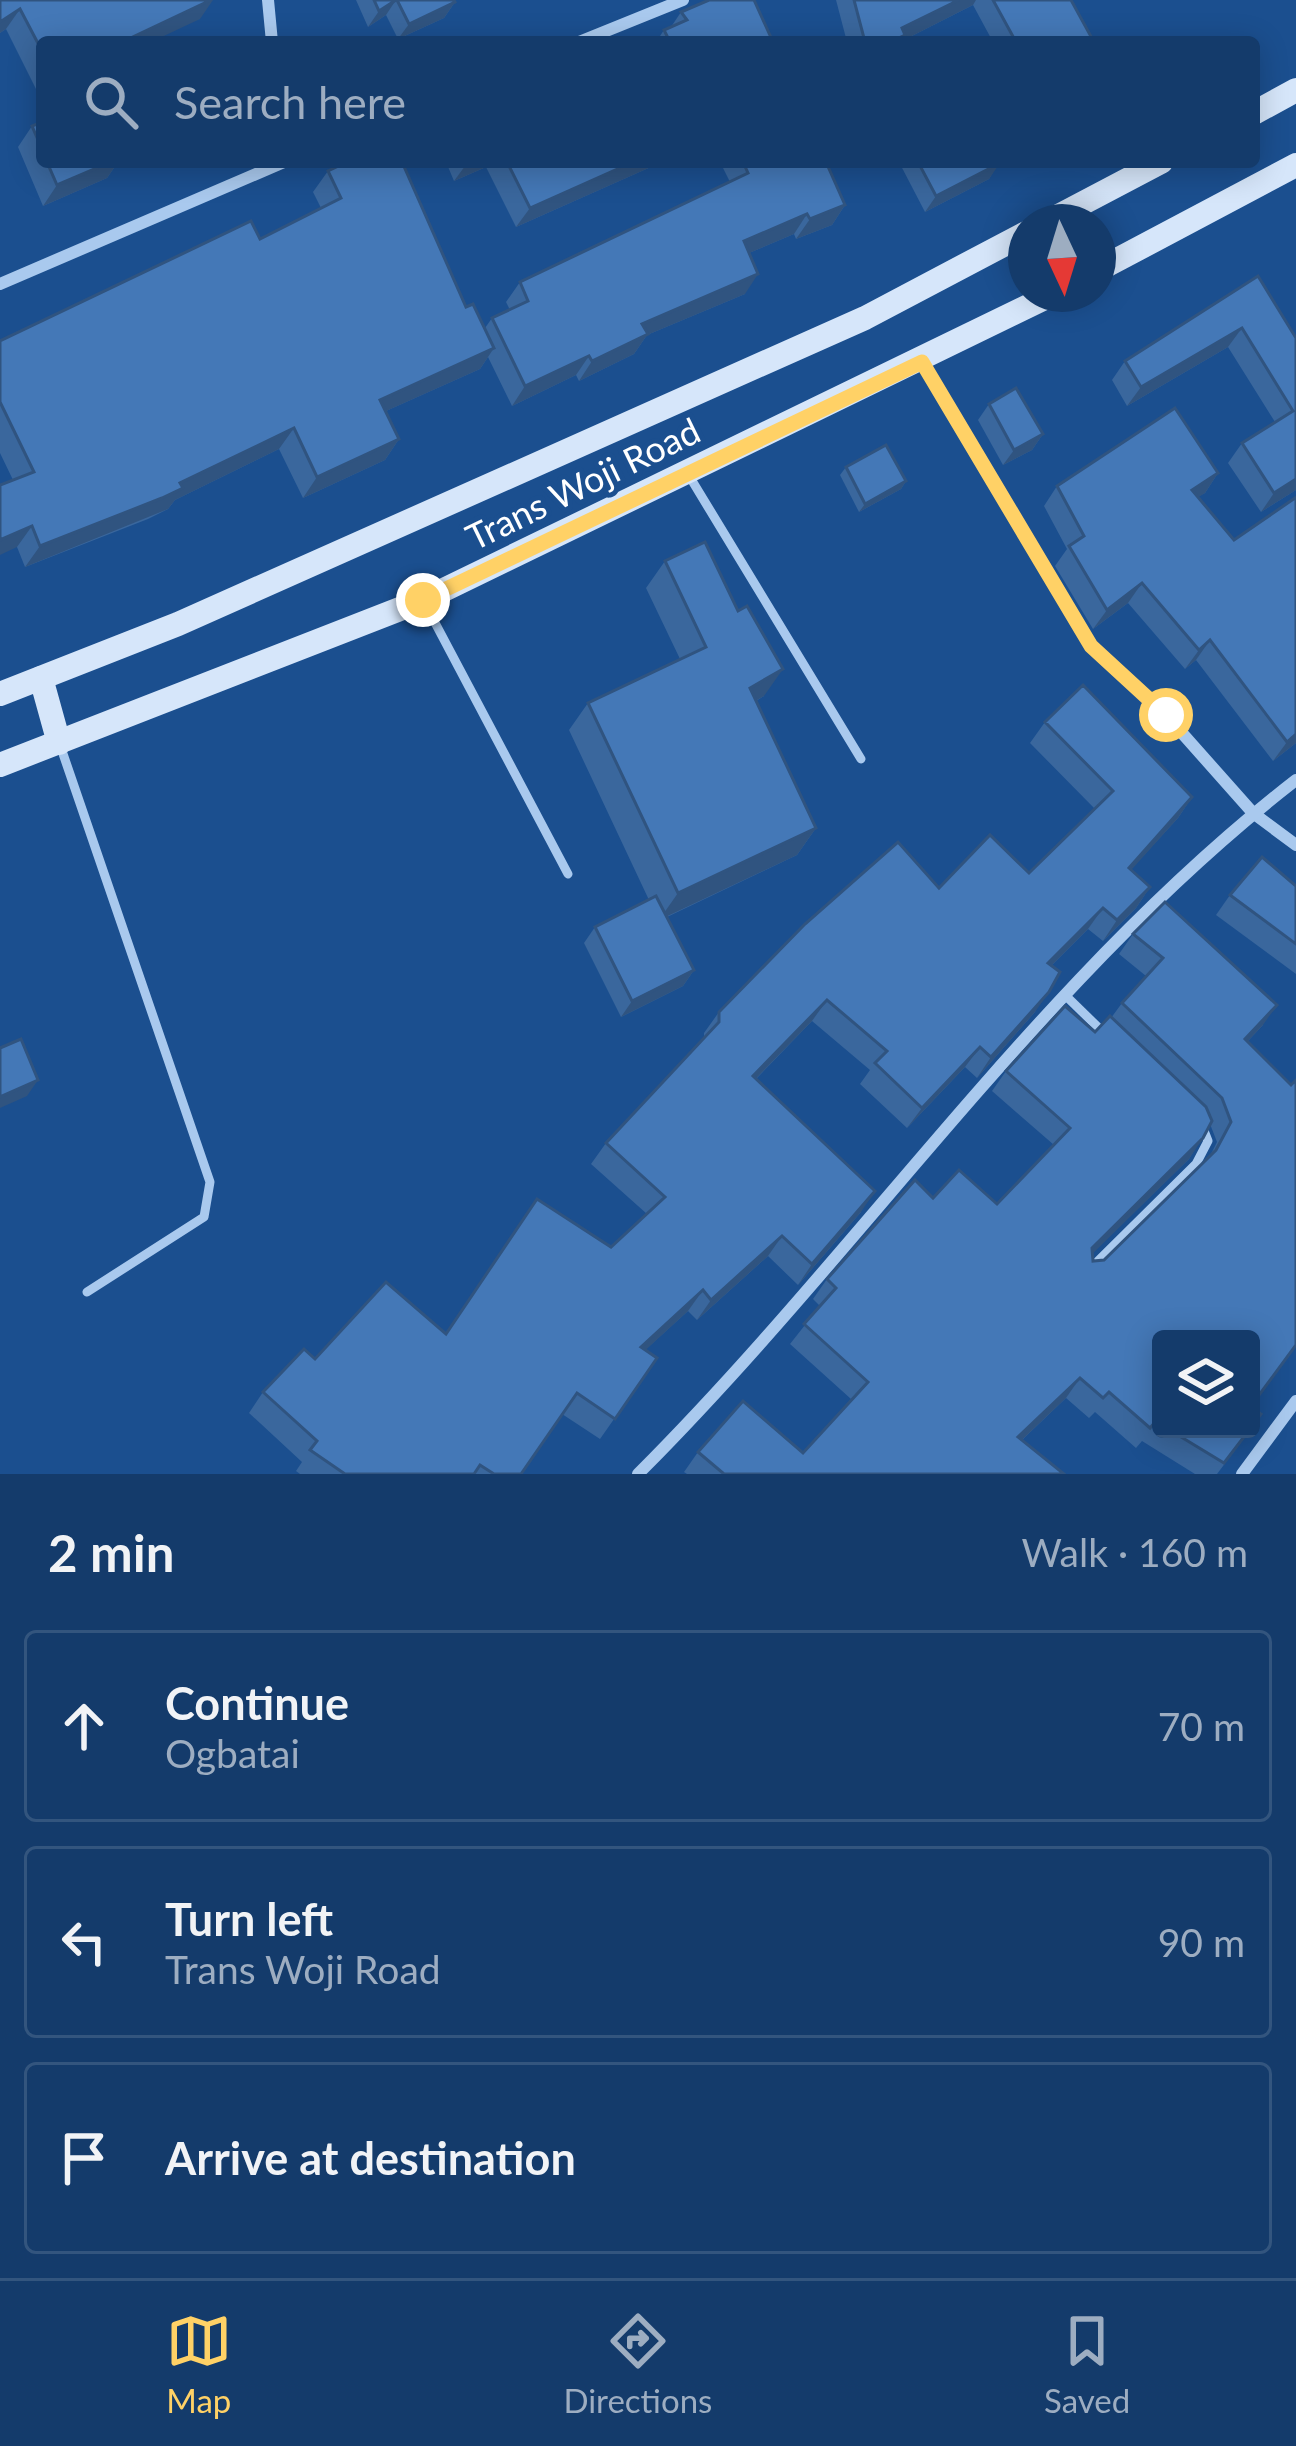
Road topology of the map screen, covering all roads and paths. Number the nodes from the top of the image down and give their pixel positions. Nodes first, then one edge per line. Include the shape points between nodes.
1 (268, 0) edge
2 (682, 0) edge
3 (271, 36) edge
4 (594, 36) edge
5 (1296, 90) edge
6 (1260, 110) edge
7 (1296, 164) edge
8 (270, 168) edge
9 (1150, 168) edge
10 (1081, 204) edge
11 (1008, 243) edge
12 (1116, 260) edge
13 (0, 284) edge
14 (1018, 312) edge
15 (922, 362) junction
16 (688, 473) junction
17 (423, 600) junction
18 (41, 678) junction
19 (0, 694) edge
20 (59, 743) junction
21 (861, 759) dead end
22 (0, 766) edge
23 (1296, 779) edge
24 (1253, 813) junction
25 (1296, 845) edge
26 (568, 874) dead end
27 (1066, 996) junction
28 (1116, 1044) edge
29 (1184, 1107) edge
30 (1084, 1274) edge
31 (87, 1292) dead end
32 (1296, 1401) edge
33 (638, 1474) edge
34 (1242, 1474) edge

1 - 3 street
2 - 4 street
5 - 6 main road
7 - 12 main road
8 - 13 street
9 - 10 main road
11 - 18 main road, Trans Woji Road via 865,318
14 - 15 main road, Trans Woji Road
15 - 16 main road, Trans Woji Road
15 - 24 street via 1091,646
16 - 17 main road, Trans Woji Road
16 - 21 lane
17 - 20 main road, Trans Woji Road
17 - 26 lane
18 - 19 main road, Trans Woji Road
18 - 20 main road
20 - 22 main road, Trans Woji Road
20 - 31 lane via 211,1183 205,1217
23 - 24 street
24 - 25 street
24 - 27 street via 1149,906
27 - 28 lane
27 - 33 street via 734,1378
29 - 30 lane via 1208,1141 1196,1165
32 - 34 street

